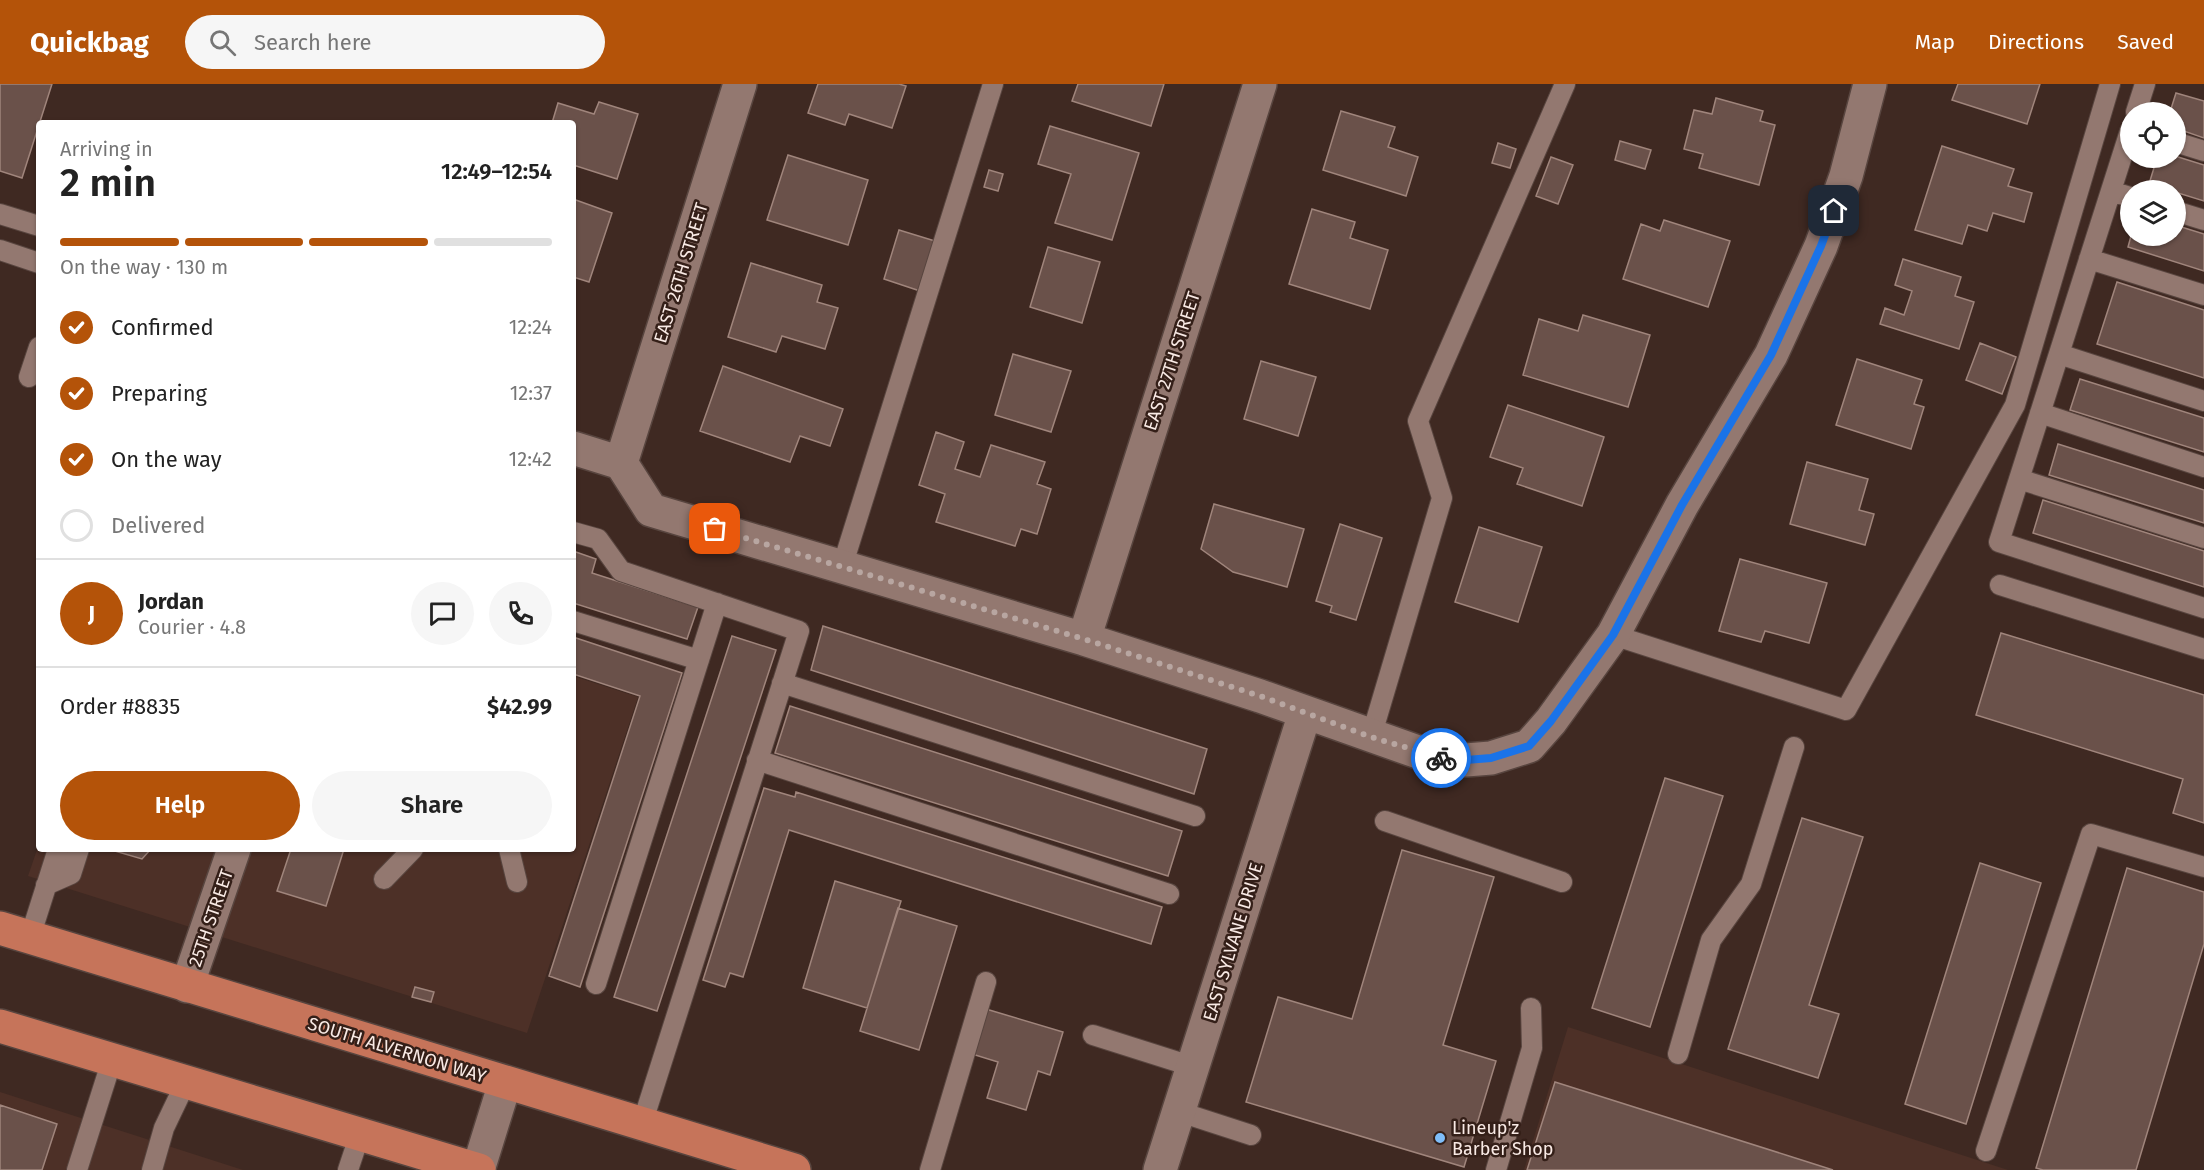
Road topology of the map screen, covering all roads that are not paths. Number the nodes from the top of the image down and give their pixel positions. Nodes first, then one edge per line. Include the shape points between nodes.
1 (740, 84) edge
2 (993, 84) edge
3 (1260, 84) edge
4 (1564, 84) edge
5 (1870, 84) edge
6 (2110, 84) edge
7 (2145, 84) edge
8 (2139, 102) edge
9 (2186, 145) edge
10 (2204, 151) edge
11 (2120, 163) edge
12 (2111, 191) junction
13 (2120, 194) edge
14 (0, 214) edge
15 (2186, 214) edge
16 (2204, 220) edge
17 (36, 225) edge
18 (0, 250) edge
19 (2089, 259) junction
20 (36, 262) edge
21 (2204, 295) edge
22 (2059, 354) junction
23 (36, 356) edge
24 (29, 377) dead end
25 (2204, 401) edge
26 (2040, 413) junction
27 (576, 449) edge
28 (621, 463) junction
29 (2204, 467) edge
30 (2019, 479) junction
31 (576, 533) edge
32 (2204, 538) edge
33 (842, 567) junction
34 (2000, 585) dead end
35 (717, 603) junction
36 (2204, 608) edge
37 (576, 622) edge
38 (1613, 635) junction
39 (1084, 639) junction
40 (2204, 649) edge
41 (699, 660) junction
42 (782, 683) junction
43 (1305, 713) junction
44 (1371, 737) junction
45 (1794, 747) dead end
46 (757, 760) junction
47 (1195, 816) dead end
48 (1384, 821) dead end
49 (57, 852) edge
50 (78, 852) edge
51 (233, 852) edge
52 (410, 852) edge
53 (510, 852) edge
54 (2204, 867) edge
55 (384, 879) dead end
56 (517, 882) dead end
57 (1562, 882) dead end
58 (46, 885) junction
59 (1169, 894) dead end
60 (15, 933) edge
61 (986, 982) dead end
62 (596, 984) dead end
63 (187, 986) junction
64 (1532, 1008) dead end
65 (0, 1026) edge
66 (1093, 1035) dead end
67 (1678, 1054) dead end
68 (112, 1060) junction
69 (1194, 1067) junction
70 (186, 1082) junction
71 (505, 1083) junction
72 (1180, 1112) junction
73 (642, 1124) junction
74 (360, 1134) junction
75 (1251, 1135) dead end
76 (1986, 1151) dead end
77 (77, 1170) edge
78 (152, 1170) edge
79 (348, 1170) edge
80 (478, 1170) edge
81 (794, 1170) edge
82 (930, 1170) edge
83 (1160, 1170) edge
84 (1496, 1170) edge

1 - 28 street, EAST 26TH STREET
2 - 33 lane
3 - 39 street, EAST 27TH STREET
4 - 44 lane via 1418,421 1442,498
5 - 38 street via 1846,176 1796,303 1771,355 1682,505
6 - 38 lane via 2015,405 1846,710
7 - 8 lane
9 - 10 lane
11 - 12 lane
12 - 13 lane
12 - 19 lane
14 - 17 lane
15 - 16 lane
18 - 20 lane
19 - 21 lane
19 - 22 lane
22 - 25 lane
22 - 26 lane
23 - 24 lane
26 - 29 lane
26 - 30 lane
27 - 28 street
28 - 33 street via 651,510
30 - 32 lane
30 - 36 lane via 1999,542
31 - 35 lane via 598,539 621,571
33 - 39 street
34 - 40 lane
35 - 41 lane
35 - 42 lane via 799,631
37 - 41 lane
38 - 44 street via 1529,746 1491,758 1463,759 1426,754
39 - 43 street
41 - 62 lane
42 - 46 lane
42 - 47 lane
43 - 44 street
43 - 69 street, EAST SYLVANE DRIVE
45 - 67 lane via 1751,884 1711,940
46 - 59 lane
46 - 73 lane
48 - 57 lane
49 - 58 lane
50 - 58 lane via 71,874
51 - 63 street, 25TH STREET
52 - 55 lane
53 - 56 lane
54 - 76 lane via 2091,834
58 - 60 lane
60 - 63 main road, SOUTH ALVERNON WAY
61 - 82 lane
63 - 71 main road, SOUTH ALVERNON WAY
64 - 84 lane via 1532,1048
65 - 68 main road
66 - 69 lane
68 - 70 main road
68 - 77 lane
69 - 72 street, EAST SYLVANE DRIVE
70 - 74 main road
70 - 78 lane via 164,1128
71 - 73 main road, SOUTH ALVERNON WAY
71 - 80 street
72 - 75 lane
72 - 83 street, EAST SYLVANE DRIVE
73 - 81 main road, SOUTH ALVERNON WAY
74 - 79 lane
74 - 80 main road

